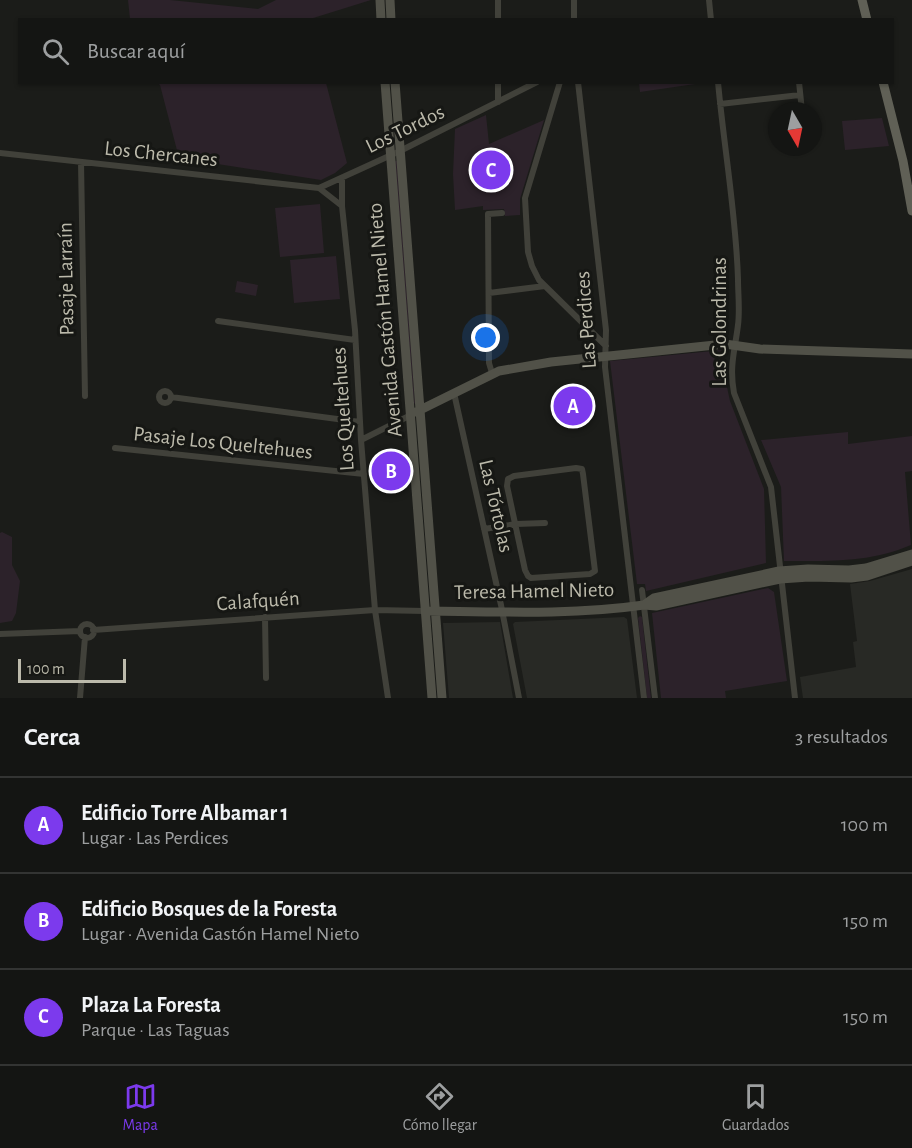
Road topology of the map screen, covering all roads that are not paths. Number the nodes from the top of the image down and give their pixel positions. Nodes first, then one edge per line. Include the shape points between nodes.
1 (380, 0) edge
2 (390, 0) edge
3 (498, 0) edge
4 (574, 0) edge
5 (709, 0) edge
6 (862, 0) edge
7 (381, 18) edge
8 (391, 18) edge
9 (498, 18) edge
10 (574, 18) edge
11 (711, 18) edge
12 (866, 18) edge
13 (385, 84) edge
14 (395, 84) edge
15 (498, 84) edge
16 (533, 84) edge
17 (559, 84) edge
18 (578, 84) edge
19 (718, 84) edge
20 (799, 84) edge
21 (884, 84) edge
22 (800, 95) junction
23 (498, 102) junction
24 (801, 102) edge
25 (720, 104) junction
26 (400, 151) junction
27 (0, 153) edge
28 (390, 156) junction
29 (81, 162) junction
30 (342, 178) junction
31 (319, 188) junction
32 (342, 206) junction
33 (912, 211) edge
34 (502, 213) dead end
35 (545, 286) junction
36 (489, 293) junction
37 (218, 321) dead end
38 (355, 340) junction
39 (734, 345) junction
40 (605, 351) junction
41 (912, 354) edge
42 (492, 374) junction
43 (454, 393) junction
44 (84, 396) dead end
45 (171, 397) dead end
46 (416, 413) junction
47 (360, 422) junction
48 (361, 440) junction
49 (114, 448) dead end
50 (364, 474) junction
51 (545, 523) dead end
52 (516, 524) junction
53 (484, 529) junction
54 (912, 554) edge
55 (912, 561) edge
56 (780, 575) junction
57 (642, 590) dead end
58 (644, 605) junction
59 (633, 606) junction
60 (375, 610) junction
61 (425, 611) junction
62 (435, 611) junction
63 (503, 613) junction
64 (265, 617) junction
65 (93, 630) junction
66 (80, 631) junction
67 (0, 634) edge
68 (85, 637) junction
69 (266, 678) dead end
70 (80, 698) edge
71 (388, 698) edge
72 (432, 698) edge
73 (442, 698) edge
74 (519, 698) edge
75 (644, 698) edge
76 (655, 698) edge
77 (795, 698) edge

1 - 7 main road
2 - 8 main road
3 - 9 street
4 - 10 street
5 - 11 street
6 - 12 main road
13 - 28 main road, Avenida Gastón Hamel Nieto
14 - 26 main road, Avenida Gastón Hamel Nieto
15 - 23 street
16 - 23 street, Los Tordos
17 - 35 street via 525,198 530,259
18 - 40 street, Las Perdices
19 - 25 street, Las Golondrinas
20 - 22 street
21 - 33 main road
22 - 24 street
22 - 25 street
23 - 26 street, Los Tordos
25 - 39 street, Las Golondrinas via 737,267 739,315
26 - 28 street, Los Tordos
26 - 46 main road, Avenida Gastón Hamel Nieto
27 - 29 street, Los Chercanes
28 - 30 street, Los Tordos
28 - 46 main road, Avenida Gastón Hamel Nieto
29 - 31 street, Los Chercanes
29 - 44 street, Pasaje Larraín
30 - 31 street, Los Tordos
30 - 32 street, Los Queltehues
31 - 32 street
32 - 38 street, Los Queltehues
34 - 36 street via 488,214
35 - 36 street
35 - 40 street
36 - 42 street
37 - 38 street
38 - 47 street, Los Queltehues
39 - 40 main road
39 - 41 main road
39 - 56 street, Las Golondrinas via 733,386 769,481
40 - 42 main road
40 - 59 street, Las Perdices
42 - 43 main road
43 - 46 main road
43 - 53 street, Las Tórtolas
45 - 47 street, Pasaje Los Queltehues
46 - 48 street
46 - 61 main road, Avenida Gastón Hamel Nieto
46 - 62 main road, Avenida Gastón Hamel Nieto
47 - 48 street, Los Queltehues
48 - 50 street, Los Queltehues
49 - 50 street, Pasaje Los Queltehues
50 - 60 street, Los Queltehues
51 - 52 street
52 - 52 street via 528,576 595,571 582,469 508,479
52 - 53 street
53 - 63 street, Las Tórtolas
54 - 56 main road, Teresa Hamel Nieto via 858,569
55 - 56 main road, Teresa Hamel Nieto via 859,578
56 - 58 main road, Teresa Hamel Nieto via 657,606
56 - 77 street, Las Golondrinas
57 - 58 street
58 - 59 main road, Teresa Hamel Nieto
58 - 76 street
59 - 63 main road, Teresa Hamel Nieto
59 - 75 street, Las Perdices
60 - 61 street, Calafquén
60 - 64 street, Calafquén
60 - 71 street, Los Queltehues
61 - 62 main road, Teresa Hamel Nieto
61 - 72 main road, Avenida Gastón Hamel Nieto
62 - 63 main road, Teresa Hamel Nieto
62 - 73 main road, Avenida Gastón Hamel Nieto
63 - 74 street, Las Tórtolas
64 - 65 street, Calafquén
64 - 69 street
65 - 66 street, Calafquén via 86,624
65 - 68 street via 90,637
66 - 67 street, Calafquén
66 - 68 street
68 - 70 street

